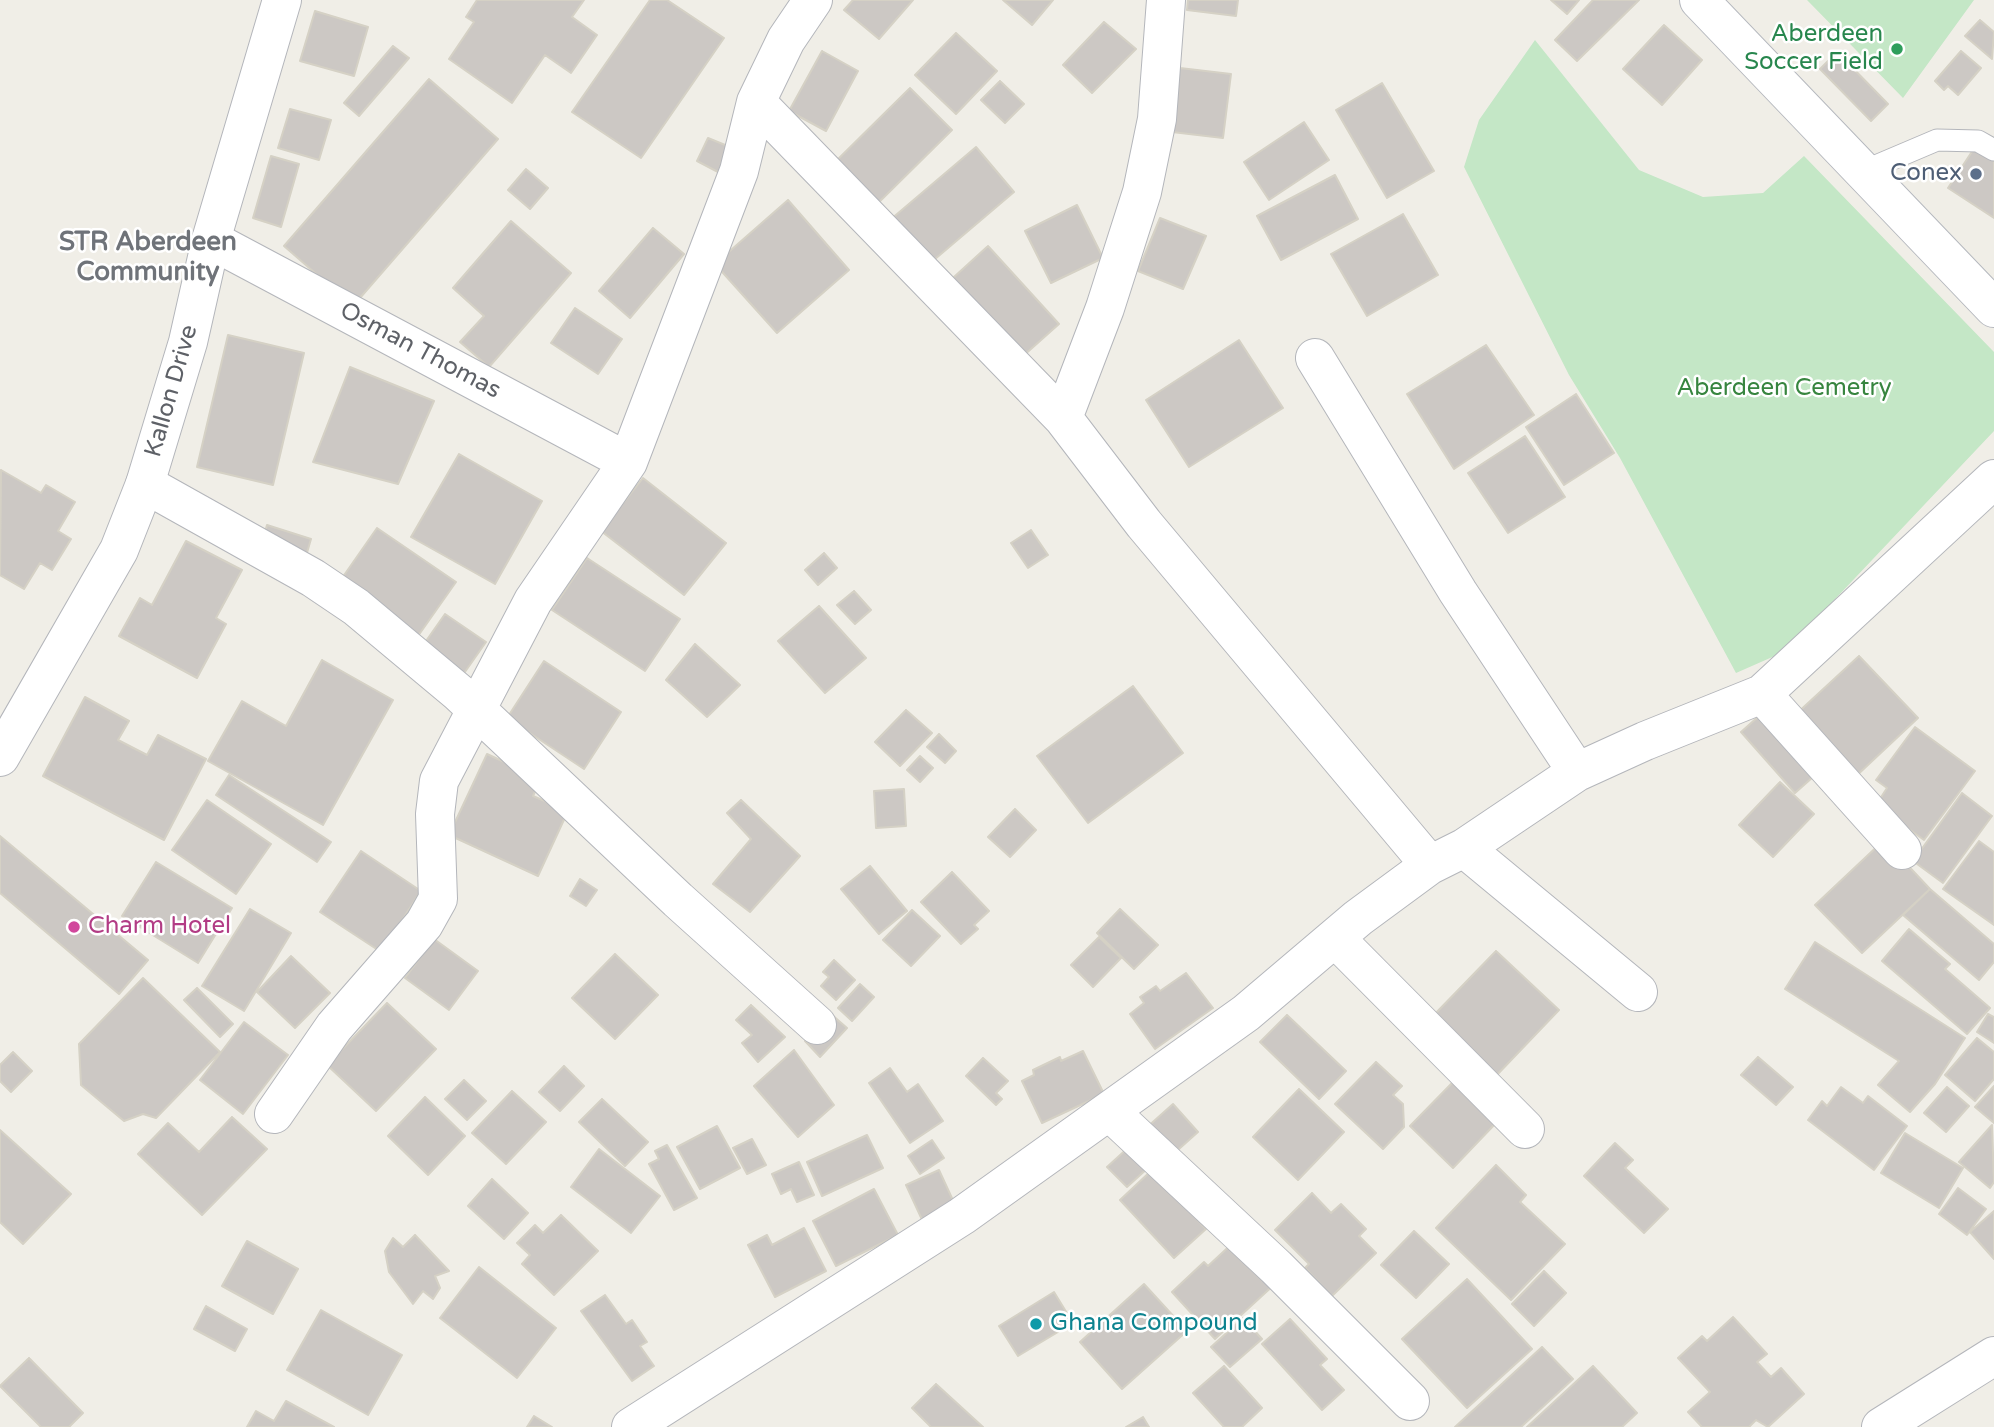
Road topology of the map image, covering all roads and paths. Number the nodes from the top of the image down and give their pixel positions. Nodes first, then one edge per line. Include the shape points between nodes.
1 (282, 0) edge
2 (813, 0) edge
3 (1166, 0) edge
4 (1699, 0) edge
5 (756, 102) junction
6 (1994, 150) edge
7 (1864, 171) junction
8 (211, 240) junction
9 (1994, 308) edge
10 (1315, 358) dead end
11 (1063, 418) junction
12 (628, 462) junction
13 (1994, 479) edge
14 (145, 484) junction
15 (1762, 694) junction
16 (476, 710) junction
17 (0, 757) edge
18 (1577, 772) junction
19 (1464, 848) junction
20 (1902, 850) dead end
21 (1430, 865) junction
22 (1335, 938) junction
23 (1638, 992) dead end
24 (817, 1025) dead end
25 (1109, 1111) junction
26 (274, 1114) dead end
27 (1525, 1129) dead end
28 (1994, 1356) edge
29 (1410, 1401) dead end
30 (631, 1427) edge
31 (1881, 1427) edge

1 - 8 street, Kallon Drive
2 - 5 street via 786,40
3 - 11 street via 1157,119 1142,192
4 - 7 street
5 - 11 street
5 - 12 street via 738,171
6 - 7 lane via 1978,141 1937,140
7 - 9 street
8 - 12 street, Osman Thomas
8 - 14 street, Kallon Drive via 188,342
10 - 18 street via 1458,592
11 - 21 street via 1144,524
12 - 16 street via 533,601
13 - 15 street
14 - 16 street via 356,607
14 - 17 street, Kallon Drive via 119,550
15 - 18 street
15 - 20 street
16 - 24 street
16 - 26 street via 439,781 435,814 438,899 424,924 334,1027
18 - 19 street
19 - 21 street
19 - 23 street
21 - 22 street
22 - 25 street via 1246,1013
22 - 27 street
25 - 29 street via 1276,1267
25 - 30 street via 962,1216
28 - 31 street

